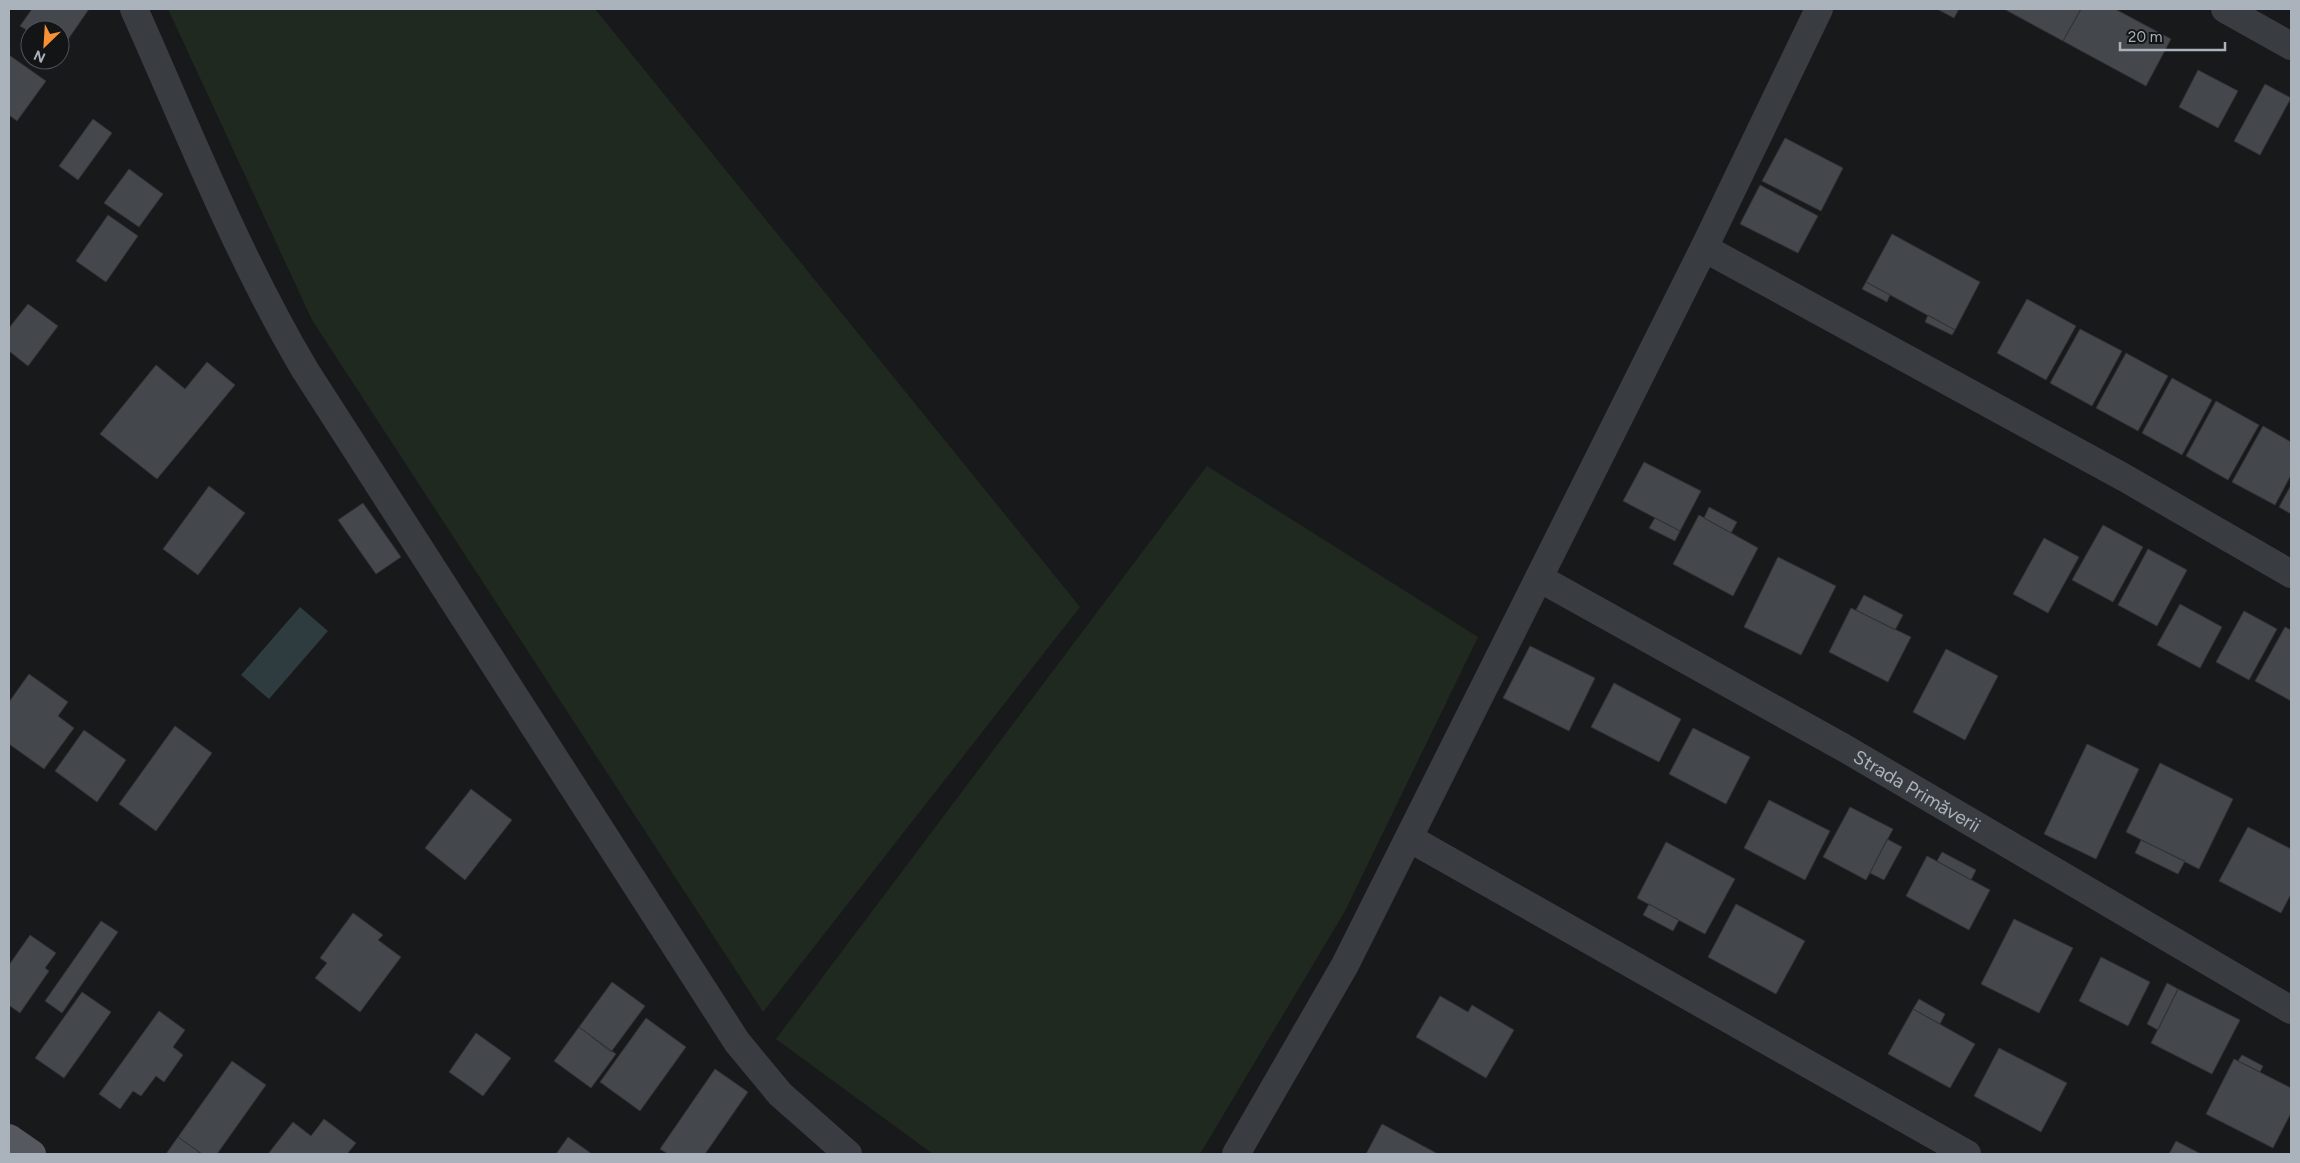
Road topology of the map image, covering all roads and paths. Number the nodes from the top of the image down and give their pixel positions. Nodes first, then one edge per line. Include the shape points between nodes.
1 (134, 9) edge
2 (1819, 9) edge
3 (2224, 9) edge
4 (2291, 46) edge
5 (1704, 248) junction
6 (2291, 574) edge
7 (1539, 578) junction
8 (1410, 838) junction
9 (2291, 1010) edge
10 (9, 1138) edge
11 (32, 1154) edge
12 (848, 1154) edge
13 (1236, 1154) edge
14 (1967, 1154) edge

1 - 12 street via 249,267 276,322 305,370 737,1042 780,1094
2 - 5 street
3 - 4 street
5 - 6 street via 2125,478
5 - 7 street
7 - 8 street
7 - 9 street, Strada Primăverii via 1846,749
8 - 13 street via 1345,965
8 - 14 street
10 - 11 main road

